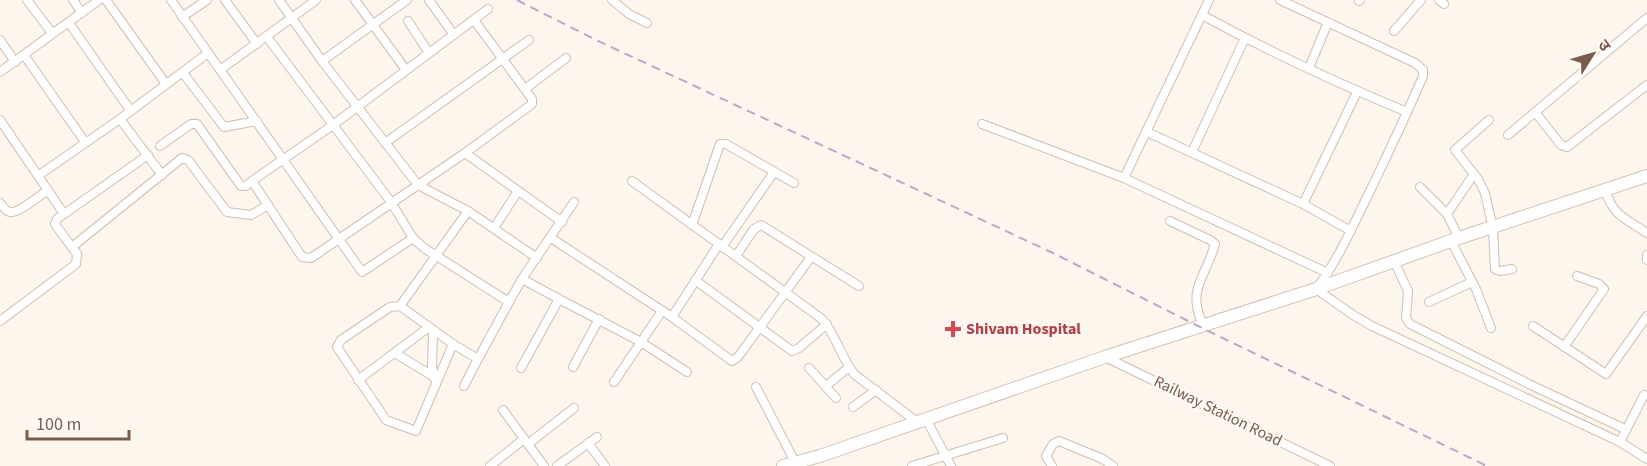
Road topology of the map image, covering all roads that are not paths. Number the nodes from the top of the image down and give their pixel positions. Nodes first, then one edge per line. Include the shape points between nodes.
1 (27, 0) edge
2 (73, 0) edge
3 (99, 0) edge
4 (106, 0) edge
5 (171, 0) edge
6 (207, 0) edge
7 (225, 0) edge
8 (279, 0) edge
9 (315, 0) edge
10 (355, 0) edge
11 (429, 0) edge
12 (612, 0) edge
13 (1209, 0) edge
14 (1280, 0) edge
15 (1421, 0) edge
16 (402, 1) edge
17 (488, 9) dead end
18 (82, 13) junction
19 (1202, 15) junction
20 (183, 17) junction
21 (292, 17) junction
22 (1647, 18) edge
23 (474, 20) junction
24 (408, 21) dead end
25 (1328, 22) junction
26 (69, 23) junction
27 (647, 24) dead end
28 (373, 26) junction
29 (1394, 32) dead end
30 (52, 33) junction
31 (454, 35) junction
32 (267, 37) junction
33 (1245, 38) junction
34 (0, 40) edge
35 (529, 40) dead end
36 (256, 44) junction
37 (207, 53) junction
38 (429, 53) junction
39 (24, 55) junction
40 (566, 58) dead end
41 (502, 59) junction
42 (322, 61) junction
43 (15, 62) junction
44 (1309, 68) junction
45 (220, 70) junction
46 (406, 70) junction
47 (0, 72) edge
48 (183, 73) junction
49 (166, 84) junction
50 (1647, 85) edge
51 (525, 88) junction
52 (1357, 92) junction
53 (358, 105) junction
54 (130, 110) junction
55 (1407, 112) junction
56 (1535, 112) junction
57 (120, 118) junction
58 (0, 120) edge
59 (1489, 120) dead end
60 (256, 121) junction
61 (982, 123) dead end
62 (333, 125) junction
63 (1146, 132) junction
64 (1508, 135) dead end
65 (85, 142) junction
66 (385, 143) junction
67 (160, 146) dead end
68 (1192, 152) junction
69 (465, 153) junction
70 (148, 155) junction
71 (283, 158) junction
72 (774, 172) junction
73 (1474, 174) junction
74 (162, 175) junction
75 (39, 176) junction
76 (1647, 176) edge
77 (1124, 178) junction
78 (252, 181) junction
79 (632, 181) dead end
80 (794, 183) dead end
81 (418, 185) junction
82 (1420, 187) dead end
83 (48, 190) junction
84 (1605, 190) junction
85 (518, 191) junction
86 (0, 202) edge
87 (391, 202) junction
88 (574, 202) dead end
89 (1303, 204) junction
90 (268, 205) junction
91 (468, 211) junction
92 (64, 214) junction
93 (1447, 214) junction
94 (1170, 221) dead end
95 (562, 222) junction
96 (692, 225) junction
97 (494, 228) junction
98 (1493, 229) junction
99 (1351, 231) junction
100 (1647, 233) edge
101 (413, 238) junction
102 (551, 238) junction
103 (339, 239) junction
104 (1455, 240) junction
105 (721, 245) junction
106 (72, 247) junction
107 (437, 255) junction
108 (1647, 255) edge
109 (736, 256) junction
110 (811, 257) junction
111 (537, 258) junction
112 (1647, 260) edge
113 (1394, 261) junction
114 (1512, 269) dead end
115 (1328, 273) junction
116 (1577, 276) dead end
117 (522, 279) junction
118 (695, 280) junction
119 (1472, 282) junction
120 (859, 285) dead end
121 (1316, 290) junction
122 (784, 291) junction
123 (559, 299) junction
124 (509, 302) junction
125 (1428, 302) dead end
126 (400, 306) junction
127 (662, 311) junction
128 (1647, 316) edge
129 (672, 317) junction
130 (599, 319) junction
131 (0, 321) edge
132 (826, 324) junction
133 (1203, 325) junction
134 (1533, 326) dead end
135 (759, 328) junction
136 (1491, 328) dead end
137 (431, 329) junction
138 (641, 342) junction
139 (453, 344) junction
140 (1564, 347) junction
141 (395, 353) junction
142 (1106, 357) junction
143 (478, 359) junction
144 (573, 367) dead end
145 (849, 367) junction
146 (521, 368) dead end
147 (809, 368) dead end
148 (687, 372) dead end
149 (358, 380) junction
150 (435, 380) junction
151 (614, 382) dead end
152 (464, 386) dead end
153 (826, 386) junction
154 (756, 387) dead end
155 (876, 390) junction
156 (1644, 395) dead end
157 (836, 399) dead end
158 (853, 407) dead end
159 (574, 408) dead end
160 (503, 410) dead end
161 (921, 420) junction
162 (1625, 429) junction
163 (597, 437) dead end
164 (1002, 438) dead end
165 (526, 442) junction
166 (1620, 442) junction
167 (588, 444) junction
168 (944, 455) junction
169 (1647, 459) edge
170 (822, 461) edge
171 (789, 464) edge
172 (490, 466) edge
173 (544, 466) edge
174 (557, 466) edge
175 (605, 466) edge
176 (912, 466) edge
177 (951, 466) edge
178 (1052, 466) edge
179 (1113, 466) edge
180 (1330, 466) edge

1 - 30 street
2 - 18 street
3 - 18 street
4 - 49 street
5 - 20 street
6 - 20 street
7 - 36 street
8 - 21 street
9 - 21 street
10 - 28 street
11 - 31 street
12 - 27 street
13 - 19 street
14 - 25 street
15 - 29 street
16 - 28 street
17 - 23 street
18 - 26 street
19 - 33 street
19 - 63 street
20 - 37 street
21 - 32 street
21 - 42 street
22 - 56 street
23 - 31 street
23 - 41 street
24 - 38 street
25 - 44 street
25 - 55 street via 1420,66 1423,76
26 - 30 street
26 - 54 street
28 - 42 street
28 - 46 street
30 - 39 street
31 - 38 street
32 - 36 street
32 - 62 street
33 - 44 street
33 - 68 street
34 - 43 street
35 - 41 street
36 - 45 street
37 - 45 street
37 - 48 street
38 - 46 street
39 - 43 street
39 - 65 street
40 - 51 street
41 - 51 street
41 - 66 street
42 - 53 street
43 - 47 street
44 - 52 street
45 - 60 street
46 - 53 street
48 - 49 street
48 - 60 street via 224,128
49 - 54 street
50 - 56 street via 1567,147 1561,145
51 - 69 street via 532,104
52 - 55 street
52 - 89 street
53 - 62 street
53 - 66 street
54 - 57 street
55 - 99 street
56 - 64 street
57 - 65 street
57 - 70 street
58 - 75 street
59 - 73 street via 1455,150
60 - 71 street
61 - 77 street
62 - 71 street
62 - 87 street
63 - 68 street
63 - 77 street
65 - 75 street
66 - 81 street
67 - 78 street via 191,124 197,124 241,186
68 - 89 street
69 - 81 street
69 - 85 street
70 - 74 street
70 - 92 street
71 - 78 street
71 - 103 street
72 - 80 street
72 - 96 street via 720,144
72 - 105 street
73 - 93 street
73 - 98 street via 1485,193
74 - 90 street via 185,158 227,212 251,215
74 - 106 street
75 - 83 street
76 - 84 main road
77 - 115 street
78 - 90 street
79 - 96 street
81 - 87 street
81 - 91 street
82 - 93 street
83 - 86 street via 12,213
83 - 92 street
84 - 98 main road
84 - 100 street via 1614,211
85 - 95 street
85 - 97 street
87 - 101 street
87 - 103 street
88 - 95 street
89 - 99 street
90 - 103 street via 306,259
91 - 97 street
91 - 107 street
92 - 106 street via 55,224
93 - 104 street
94 - 133 street via 1215,244 1196,294 1196,311
95 - 102 street
96 - 105 street
97 - 111 street
98 - 104 main road
98 - 114 street via 1495,269
99 - 115 street
101 - 103 street via 362,272
101 - 107 street
102 - 111 street
102 - 127 street
104 - 113 main road
104 - 119 street
105 - 109 street
105 - 118 street
106 - 131 street via 77,254 76,264
107 - 124 street
107 - 126 street
108 - 112 street
109 - 110 street via 761,225
109 - 122 street
110 - 120 street
110 - 122 street
111 - 117 street
113 - 121 main road
113 - 162 street via 1408,291 1406,318 1410,324
115 - 121 street
116 - 140 street via 1604,289
117 - 123 street
117 - 124 street
118 - 129 street
118 - 135 street
119 - 125 street
119 - 136 street
121 - 133 main road
121 - 166 street via 1372,326
122 - 132 street
122 - 135 street
123 - 130 street
123 - 146 street
124 - 143 street
126 - 137 street
126 - 149 street via 390,308 338,344 338,351
127 - 129 street
127 - 138 street
128 - 140 street via 1606,374
129 - 135 street via 732,361
130 - 138 street
130 - 144 street
132 - 135 street via 792,351
132 - 145 street
133 - 142 main road
134 - 140 street
137 - 139 street
137 - 141 street
137 - 150 street
138 - 148 street
138 - 151 street
139 - 143 street
139 - 150 street
141 - 149 street
141 - 150 street
142 - 161 main road
142 - 180 street, Railway Station Road
143 - 152 street
145 - 153 street
145 - 155 street
147 - 153 street
149 - 150 street via 389,422 416,431
153 - 157 street
154 - 171 street
155 - 158 street
155 - 161 street
156 - 162 street
159 - 165 street
160 - 165 street
161 - 168 street
161 - 170 main road
162 - 166 street
163 - 167 street
164 - 168 street
165 - 172 street
165 - 173 street
166 - 169 street
167 - 174 street
167 - 175 street
168 - 176 street
168 - 177 street
170 - 171 main road
178 - 179 street via 1046,456 1059,441

